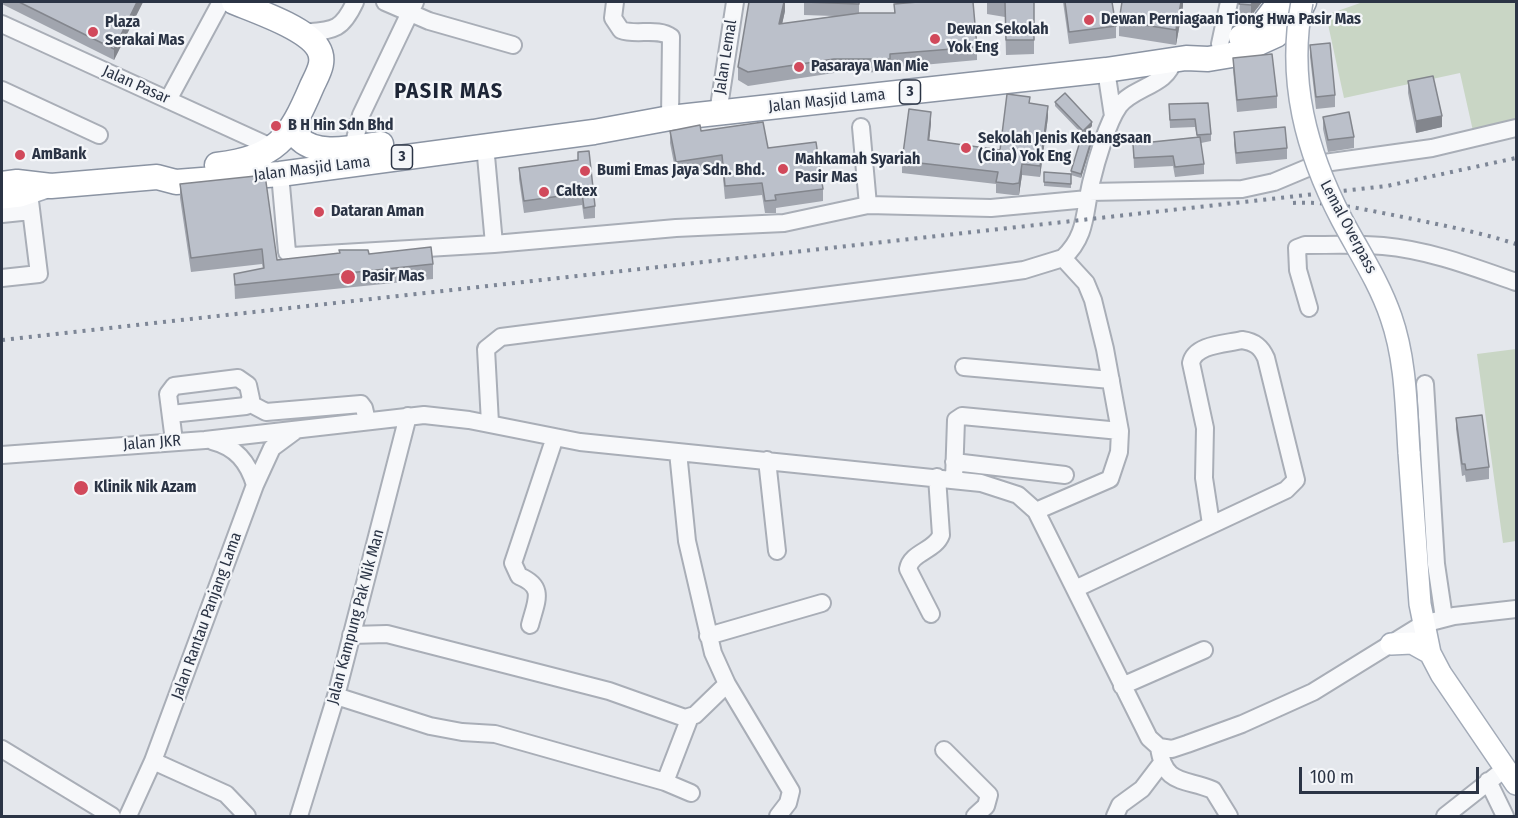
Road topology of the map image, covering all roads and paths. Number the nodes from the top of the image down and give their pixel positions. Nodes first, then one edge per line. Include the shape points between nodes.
1 (220, 2) edge
2 (234, 2) edge
3 (355, 2) edge
4 (385, 2) edge
5 (615, 2) edge
6 (735, 2) edge
7 (1229, 2) edge
8 (1280, 2) edge
9 (1303, 2) edge
10 (1310, 2) edge
11 (412, 7) edge
12 (2, 24) edge
13 (302, 33) junction
14 (1276, 35) junction
15 (1220, 44) junction
16 (513, 45) dead end
17 (1302, 49) junction
18 (1180, 59) junction
19 (1106, 70) junction
20 (2, 90) edge
21 (168, 100) junction
22 (718, 113) junction
23 (1113, 116) junction
24 (670, 118) junction
25 (296, 124) junction
26 (861, 127) dead end
27 (1516, 128) edge
28 (566, 129) junction
29 (99, 135) dead end
30 (485, 146) junction
31 (271, 147) junction
32 (353, 147) junction
33 (1317, 164) junction
34 (280, 174) junction
35 (156, 177) junction
36 (22, 192) edge
37 (1089, 196) junction
38 (868, 205) junction
39 (2, 214) edge
40 (494, 244) junction
41 (1063, 258) junction
42 (2, 278) edge
43 (1516, 282) edge
44 (1309, 308) dead end
45 (964, 367) dead end
46 (1111, 380) junction
47 (1425, 384) dead end
48 (249, 403) junction
49 (171, 414) junction
50 (408, 416) junction
51 (367, 421) junction
52 (490, 423) junction
53 (301, 428) junction
54 (1120, 431) junction
55 (555, 437) junction
56 (205, 440) junction
57 (174, 441) junction
58 (678, 452) junction
59 (2, 456) edge
60 (767, 460) junction
61 (949, 473) junction
62 (1065, 475) dead end
63 (255, 485) junction
64 (1036, 511) junction
65 (1211, 524) junction
66 (777, 551) dead end
67 (1075, 589) junction
68 (822, 603) dead end
69 (1516, 609) edge
70 (930, 614) dead end
71 (1444, 618) junction
72 (1423, 624) junction
73 (530, 625) dead end
74 (351, 635) junction
75 (708, 636) junction
76 (1390, 644) junction
77 (1204, 650) dead end
78 (1430, 653) junction
79 (727, 684) junction
80 (1122, 686) junction
81 (336, 696) junction
82 (690, 717) junction
83 (2, 749) edge
84 (945, 750) dead end
85 (1160, 755) junction
86 (153, 761) junction
87 (1513, 776) edge
88 (1488, 781) junction
89 (665, 782) junction
90 (691, 793) dead end
91 (112, 816) edge
92 (128, 816) edge
93 (247, 816) edge
94 (299, 816) edge
95 (778, 816) edge
96 (975, 816) edge
97 (1115, 816) edge
98 (1229, 816) edge
99 (1445, 816) edge
100 (1505, 816) edge

1 - 21 street
2 - 13 highway, 3
3 - 13 street via 347,19 336,29
4 - 11 street
5 - 24 street via 613,18 621,30 671,37
6 - 22 street, Jalan Lemal
7 - 15 street
8 - 15 highway, Jalan Masjid Lama / 3 via 1260,28
9 - 14 highway, Jalan Masjid Lama / 3 via 1297,16
9 - 72 main road, Lemal Overpass, bridge via 1295,64 1308,142 1329,194 1380,287 1398,336
10 - 17 street
11 - 16 street via 458,30
11 - 32 street via 361,115
12 - 21 street, Jalan Pasar
13 - 25 highway, 3 via 317,47 322,63
14 - 17 street via 1292,36
14 - 18 highway, Jalan Masjid Lama / 3 via 1232,55
15 - 18 highway, Jalan Masjid Lama / 3
17 - 33 street via 1302,94
18 - 19 highway, Jalan Masjid Lama / 3
18 - 23 street via 1154,84 1132,94
19 - 22 highway, Jalan Masjid Lama / 3
19 - 23 street
20 - 29 street
21 - 31 street, Jalan Pasar
22 - 24 highway, Jalan Masjid Lama / 3
23 - 37 street
24 - 28 highway, Jalan Masjid Lama / 3
25 - 31 highway, Jalan Masjid Lama / 3
25 - 32 highway, Jalan Masjid Lama / 3 via 298,137 310,147
26 - 38 street
27 - 33 street via 1432,148
28 - 30 highway, Jalan Masjid Lama / 3
28 - 32 highway, Jalan Masjid Lama / 3
30 - 34 highway, Jalan Masjid Lama / 3
30 - 40 street
31 - 35 highway, Jalan Masjid Lama / 3 via 246,161 175,168
33 - 37 street via 1275,182 1242,189
34 - 35 highway, Jalan Masjid Lama / 3 via 176,182
34 - 40 street via 287,252 292,256
35 - 36 highway, Jalan Masjid Lama / 3
36 - 39 street
36 - 42 street via 39,274
37 - 38 street via 991,207
37 - 41 street via 1085,226 1074,248
38 - 40 street via 784,223
41 - 46 street via 1078,272 1093,300
41 - 52 street via 1024,270 501,338 486,349
43 - 44 street via 1407,249 1305,245 1298,248 1298,270
45 - 46 street
46 - 54 street
47 - 71 street via 1436,564
48 - 49 street
48 - 49 street via 248,385 238,378 174,386 168,394
48 - 51 street via 266,412 361,404
49 - 57 street
50 - 51 street, Jalan JKR
50 - 52 street, Jalan JKR
50 - 74 street, Jalan Kampung Pak Nik Man
51 - 53 street, Jalan JKR
52 - 55 street, Jalan JKR
53 - 56 street, Jalan JKR
53 - 63 street, Jalan Rantau Panjang Lama via 272,448
54 - 61 street via 962,416 956,420
54 - 64 street via 1119,452 1110,479
55 - 58 street, Jalan JKR
55 - 73 street via 513,563 519,576 530,580 536,588
56 - 57 street, Jalan JKR
56 - 63 street via 226,445 242,458
57 - 59 street, Jalan JKR
58 - 60 street, Jalan JKR
58 - 75 street via 686,531
60 - 61 street, Jalan JKR
60 - 66 street
61 - 62 street
61 - 64 street via 1001,487 1018,495
61 - 70 street via 939,540 912,560 908,569
63 - 86 street, Jalan Rantau Panjang Lama
64 - 67 street
65 - 65 street via 1204,478 1205,428 1192,357 1201,350 1249,341 1266,358 1297,476 1286,490
65 - 67 street
67 - 80 street
68 - 75 street
69 - 71 street
71 - 72 street
72 - 76 street
72 - 78 main road, Lemal Overpass
74 - 81 street, Jalan Kampung Pak Nik Man
74 - 82 street via 387,634 609,691
75 - 79 street
76 - 78 main road via 1412,643
76 - 85 street via 1313,692
77 - 80 street
78 - 87 main road, Lemal Overpass
79 - 82 street
79 - 95 street via 789,784 791,797
80 - 85 street
81 - 89 street via 430,726 495,734
81 - 94 street, Jalan Kampung Pak Nik Man
82 - 89 street
83 - 91 street
84 - 96 street via 989,795 986,806
85 - 97 street via 1142,789 1120,805
85 - 98 street via 1181,782 1213,790
86 - 92 street, Jalan Rantau Panjang Lama
86 - 93 street via 226,794
87 - 88 street
88 - 99 street
88 - 100 street
89 - 90 street

